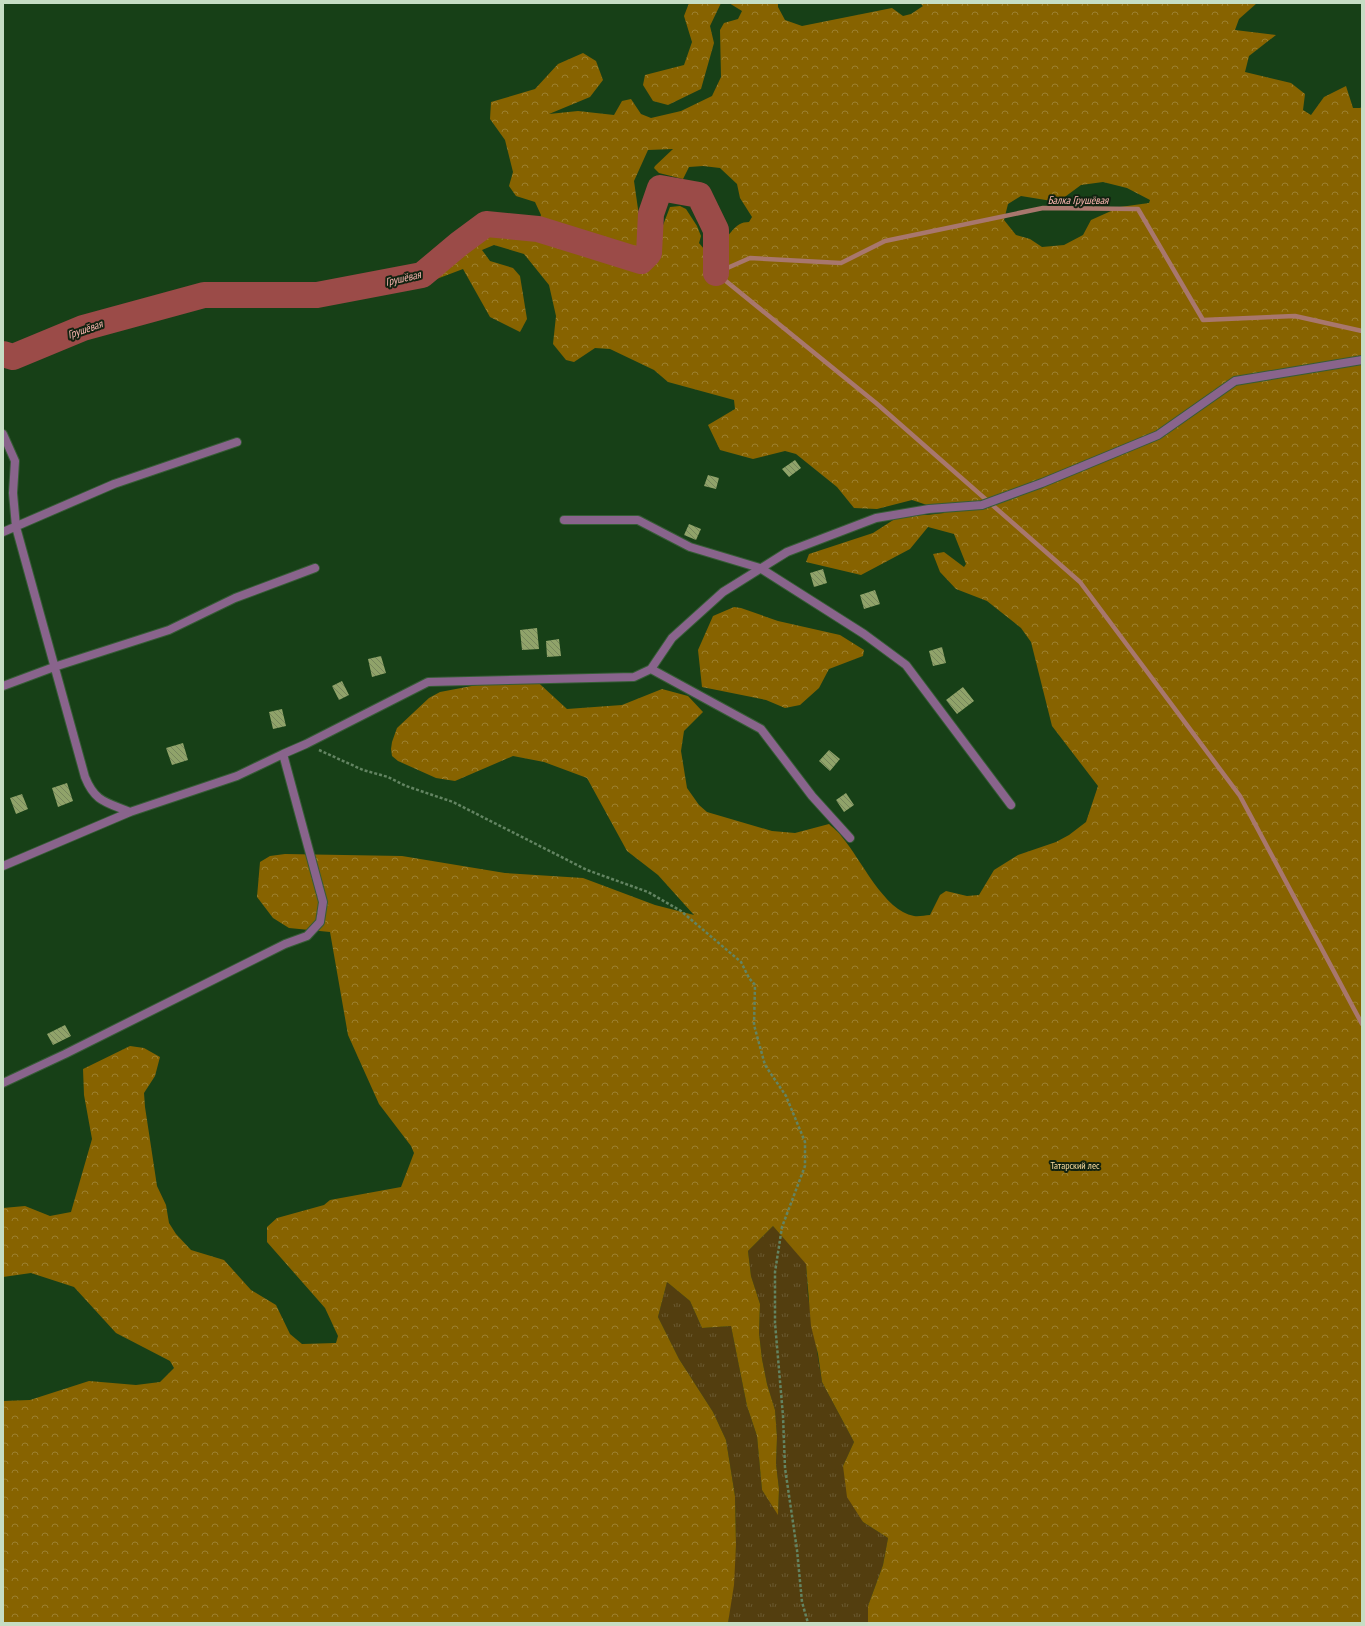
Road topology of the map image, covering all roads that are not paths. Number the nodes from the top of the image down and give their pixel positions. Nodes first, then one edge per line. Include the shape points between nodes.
1 (1362, 360) edge
2 (3, 434) edge
3 (237, 442) dead end
4 (564, 520) dead end
5 (16, 527) junction
6 (3, 532) edge
7 (315, 568) dead end
8 (760, 568) junction
9 (54, 667) junction
10 (651, 669) junction
11 (3, 686) edge
12 (282, 754) junction
13 (1011, 805) dead end
14 (130, 812) junction
15 (850, 838) dead end
16 (3, 866) edge
17 (3, 1083) edge

1 - 8 street via 1235,382 1158,435 1042,483 982,504 876,518 787,552
2 - 5 street via 14,460
3 - 5 street via 114,484
4 - 8 street via 638,520 690,547
5 - 6 street
5 - 9 street
7 - 9 street via 235,598 169,630
8 - 10 street via 723,592 672,638
8 - 13 street via 864,634 906,665
9 - 11 street
9 - 14 street via 90,791 100,799
10 - 12 street via 634,677 428,682
10 - 15 street via 761,728 812,796
12 - 14 street via 237,776
12 - 17 street via 323,902 320,922 307,936 285,944
14 - 16 street

